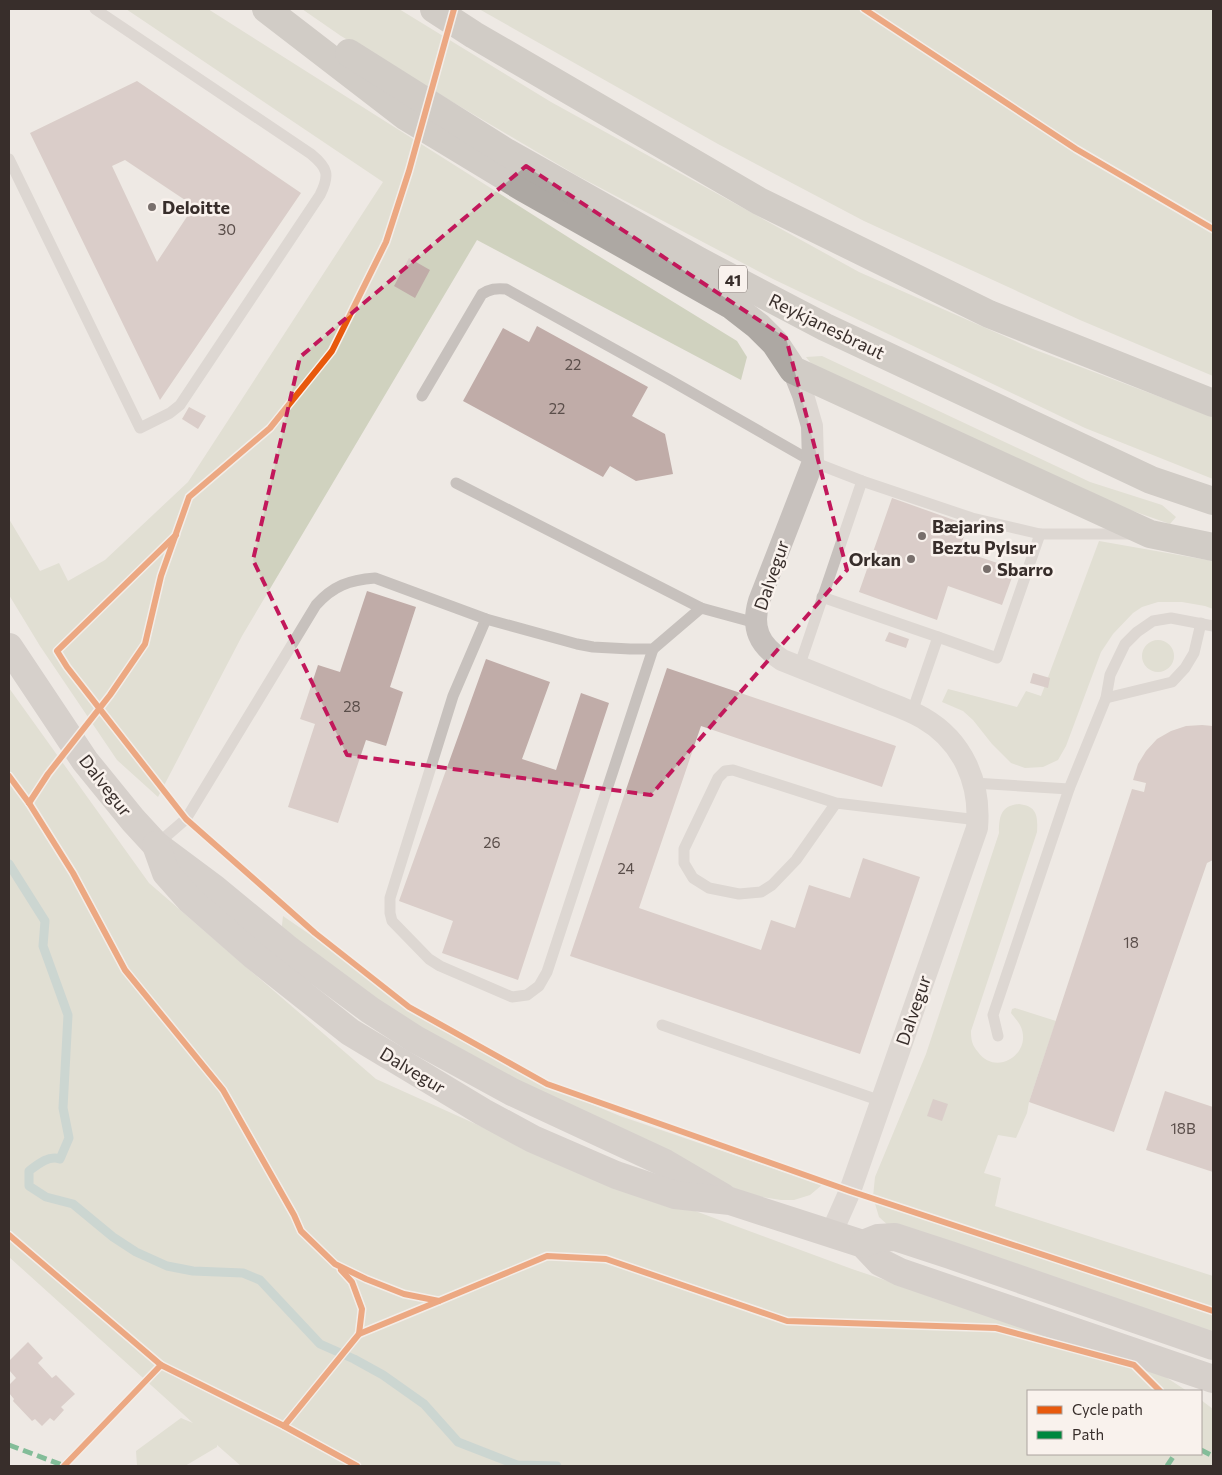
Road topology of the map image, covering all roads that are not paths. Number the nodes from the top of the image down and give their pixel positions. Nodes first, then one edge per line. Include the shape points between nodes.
1 (95, 9) edge
2 (266, 9) edge
3 (278, 9) edge
4 (434, 9) edge
5 (9, 159) edge
6 (793, 370) junction
7 (422, 396) dead end
8 (1213, 403) edge
9 (813, 462) junction
10 (862, 481) junction
11 (456, 483) dead end
12 (1213, 501) edge
13 (1040, 534) junction
14 (1150, 534) junction
15 (1213, 547) edge
16 (822, 597) junction
17 (702, 608) junction
18 (486, 619) junction
19 (756, 623) junction
20 (1201, 623) junction
21 (1213, 626) edge
22 (938, 637) junction
23 (9, 647) edge
24 (653, 649) junction
25 (798, 667) junction
26 (1106, 698) junction
27 (912, 712) junction
28 (974, 784) junction
29 (1069, 789) junction
30 (836, 803) junction
31 (978, 820) junction
32 (156, 845) junction
33 (662, 1025) dead end
34 (998, 1036) dead end
35 (881, 1101) junction
36 (831, 1234) junction
37 (862, 1244) junction
38 (1213, 1346) edge
39 (1213, 1379) edge

1 - 5 lane via 311,154 322,162 327,174 320,195 180,405 170,413 140,428
2 - 6 highway via 405,116 522,187 730,305 770,337
3 - 12 highway, Reykjanesbraut / 41 via 506,152 699,261 825,327 1151,480
4 - 8 highway via 759,201 989,314
6 - 9 street, Dalvegur via 812,426
6 - 14 highway
7 - 9 lane via 482,294 497,288 506,289
9 - 10 lane
9 - 19 street, Dalvegur via 759,601
10 - 13 lane via 972,518
10 - 16 lane
11 - 17 lane
13 - 14 lane
13 - 22 lane via 997,658
14 - 15 highway
16 - 22 lane
16 - 25 lane
17 - 19 lane
17 - 24 lane
18 - 24 lane via 585,646
18 - 24 lane via 453,696 390,898 390,913 392,921 429,959 512,997 527,995 539,986 547,972
18 - 32 lane via 374,578 358,579 333,589 316,605 186,819
19 - 25 street, Dalvegur via 763,644 782,660
20 - 21 lane
20 - 26 lane via 1194,653 1172,682
20 - 26 lane via 1171,618 1153,621 1136,632 1125,644 1110,675
22 - 27 lane
23 - 32 street, Dalvegur via 86,761
25 - 27 street, Dalvegur
26 - 29 lane
27 - 28 street, Dalvegur via 938,728 950,740 961,753
28 - 29 lane
28 - 31 street, Dalvegur
29 - 34 lane via 993,1015
30 - 30 lane via 733,770 725,771 718,778 684,849 684,863 692,878 709,888 739,894 761,892 796,860
30 - 31 lane
31 - 35 street, Dalvegur via 978,828
32 - 36 street, Dalvegur via 370,1010 416,1039 512,1092 666,1163 730,1201
33 - 35 lane
35 - 36 street, Dalvegur via 850,1191
36 - 37 street, Dalvegur
37 - 38 street via 878,1238 895,1237
37 - 39 street, Dalvegur via 880,1262 900,1272

